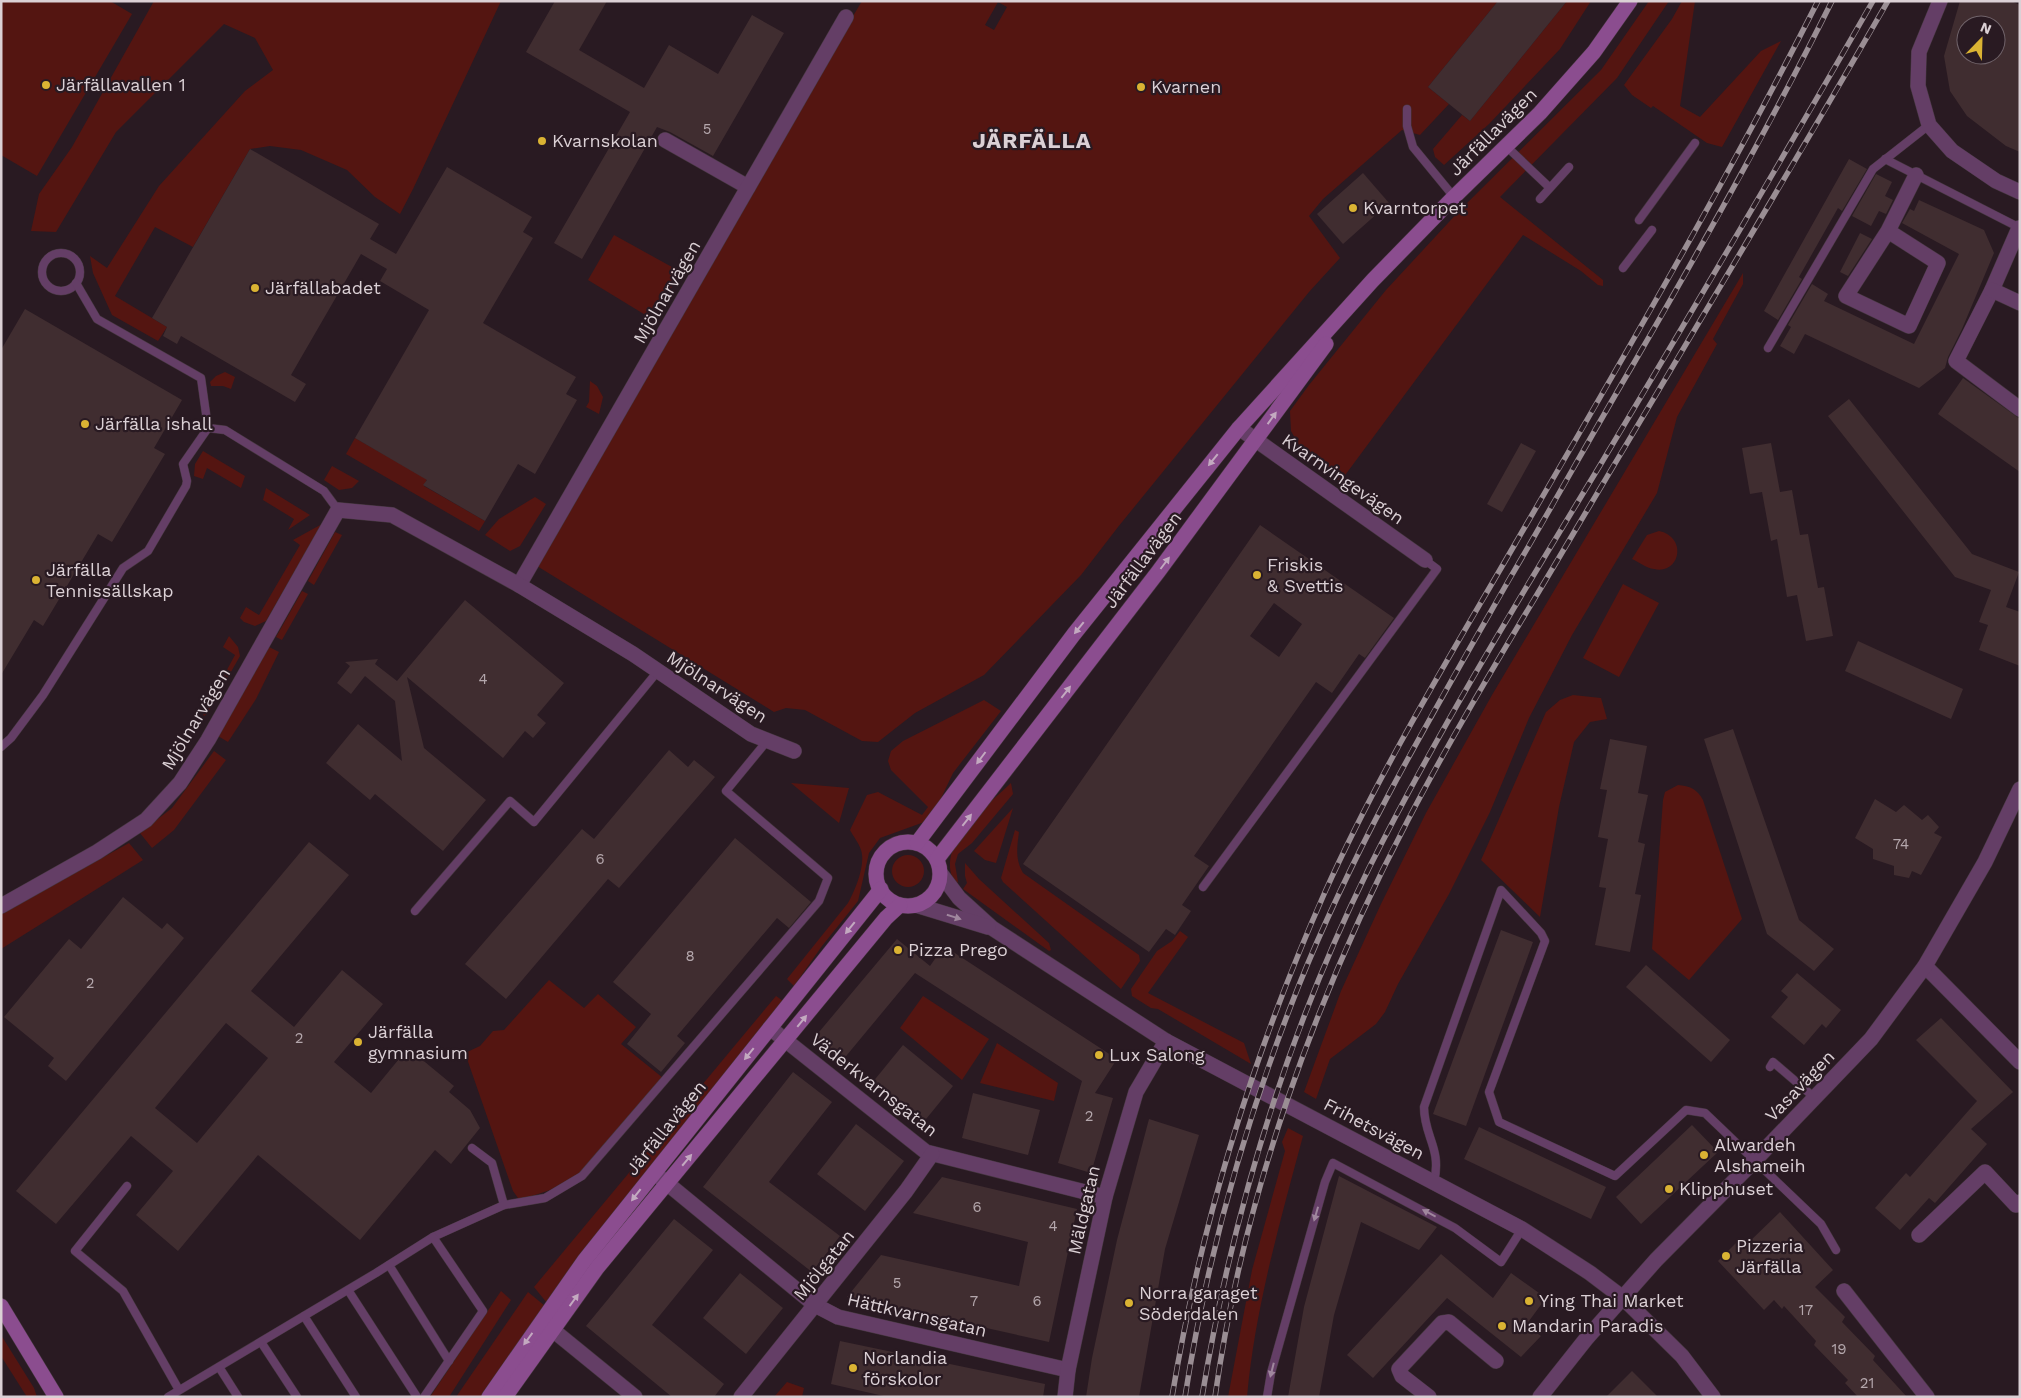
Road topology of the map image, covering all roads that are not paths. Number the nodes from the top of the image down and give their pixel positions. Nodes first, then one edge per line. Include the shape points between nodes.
1 (1630, 1) edge
2 (1940, 1) edge
3 (846, 17) dead end
4 (1407, 108) dead end
5 (1929, 125) junction
6 (666, 140) dead end
7 (1695, 143) dead end
8 (1506, 146) junction
9 (1885, 159) junction
10 (1569, 167) dead end
11 (1916, 175) junction
12 (748, 187) junction
13 (1549, 187) junction
14 (2020, 192) edge
15 (1454, 197) junction
16 (1540, 199) dead end
17 (1639, 220) dead end
18 (2020, 228) edge
19 (1652, 230) dead end
20 (1888, 231) junction
21 (1623, 268) dead end
22 (1373, 280) junction
23 (76, 283) junction
24 (1992, 290) junction
25 (2020, 303) edge
26 (1768, 348) dead end
27 (2020, 409) edge
28 (208, 428) junction
29 (1239, 428) junction
30 (1256, 440) junction
31 (338, 510) junction
32 (1425, 560) joint
33 (519, 585) junction
34 (658, 671) junction
35 (767, 741) junction
36 (1, 747) edge
37 (794, 751) dead end
38 (2020, 789) edge
39 (917, 843) junction
40 (939, 866) junction
41 (1203, 887) dead end
42 (881, 890) junction
43 (900, 905) junction
44 (916, 905) junction
45 (1, 906) edge
46 (415, 911) dead end
47 (992, 928) junction
48 (1925, 966) junction
49 (770, 1028) junction
50 (786, 1041) junction
51 (1166, 1041) junction
52 (2020, 1062) edge
53 (1770, 1066) dead end
54 (1814, 1098) junction
55 (472, 1148) dead end
56 (932, 1154) junction
57 (1755, 1160) junction
58 (654, 1172) junction
59 (1434, 1182) junction
60 (667, 1184) junction
61 (127, 1186) dead end
62 (1105, 1197) junction
63 (2020, 1202) edge
64 (504, 1205) junction
65 (1522, 1229) junction
66 (1919, 1235) dead end
67 (433, 1237) junction
68 (1836, 1250) dead end
69 (388, 1265) junction
70 (348, 1290) junction
71 (1844, 1291) dead end
72 (1623, 1298) junction
73 (816, 1305) junction
74 (1, 1306) edge
75 (304, 1316) junction
76 (547, 1325) junction
77 (261, 1342) junction
78 (449, 1361) junction
79 (1496, 1361) dead end
80 (218, 1367) junction
81 (1068, 1370) junction
82 (175, 1394) edge
83 (56, 1397) edge
84 (238, 1397) edge
85 (296, 1397) edge
86 (356, 1397) edge
87 (417, 1397) edge
88 (424, 1397) edge
89 (489, 1397) edge
90 (506, 1397) edge
91 (635, 1397) edge
92 (741, 1397) edge
93 (1065, 1397) edge
94 (1267, 1397) edge
95 (1429, 1397) edge
96 (1540, 1397) edge
97 (1713, 1397) edge
98 (1927, 1397) edge

1 - 8 street, Järfällavägen via 1594,52
2 - 5 street via 1919,52 1918,86
3 - 12 street, Mjölnarvägen
4 - 15 lane via 1407,126 1413,146
5 - 9 lane
5 - 14 street via 1952,151 1996,181
6 - 12 street
7 - 17 lane
8 - 13 lane
8 - 15 street, Järfällavägen
9 - 11 lane
9 - 26 lane via 1873,169
10 - 13 lane
11 - 18 lane
11 - 20 street
12 - 33 street, Mjölnarvägen
13 - 16 lane
15 - 22 street, Järfällavägen
18 - 24 street
19 - 21 lane
20 - 20 street via 1938,263 1909,326 1846,296
22 - 29 street, Järfällavägen
30 -> 22 street, Järfällavägen
23 - 23 lane via 80,272 72,256 61,253 50,256 42,273 48,285 53,289 66,290
23 - 28 lane via 97,319 201,378
24 - 25 street
24 - 27 street via 1956,361
28 - 31 lane via 224,430 324,491
28 - 36 lane via 183,464 186,486 148,551 124,568 43,695
29 - 30 street, Kvarnvingevägen
29 -> 39 street, Järfällavägen via 1074,634
30 - 32 street, Kvarnvingevägen
40 -> 30 street, Järfällavägen
31 - 33 street, Mjölnarvägen via 392,515
31 - 45 street, Mjölnarvägen via 208,740 180,783 146,820 97,852
32 - 41 lane via 1437,569
33 - 34 street, Mjölnarvägen
34 - 35 street, Mjölnarvägen via 751,734
34 - 46 lane via 534,822 510,801
35 - 37 street, Mjölnarvägen
35 - 64 lane via 726,791 828,878 819,901 582,1176 545,1198
38 - 48 street, Vasavägen via 1984,862
39 - 40 street via 929,849
39 - 42 street via 900,843 883,854 877,870
40 - 44 street via 938,885 933,895
40 - 47 street, Frihetsvägen via 959,898
42 - 43 street
42 -> 49 street, Järfällavägen
43 - 44 street
50 -> 43 street, Järfällavägen
44 -> 47 street, Frihetsvägen
47 - 51 street, Frihetsvägen
48 - 52 street
48 - 54 street, Vasavägen via 1871,1039
49 - 50 street, Väderkvarnsgatan
49 -> 58 street, Järfällavägen
50 - 56 street, Väderkvarnsgatan
60 -> 50 street, Järfällavägen
51 - 59 street, Frihetsvägen
51 - 62 street, Mäldgatan via 1136,1092
53 - 54 lane via 1774,1062
54 - 57 street, Vasavägen
55 - 64 lane via 492,1163
56 - 62 street, Väderkvarnsgatan
56 - 73 street, Mjölgatan
57 - 59 lane via 1705,1113 1696,1111 1686,1110 1615,1176 1499,1122 1489,1092 1544,941 1541,933 1501,890 1424,1107 1424,1118 1436,1153
57 - 68 lane via 1821,1224
57 - 72 street, Vasavägen
58 - 60 street, Hättkvarnsgatan
58 -> 76 street, Järfällavägen via 584,1261
59 - 65 street, Frihetsvägen
60 - 73 street, Hättkvarnsgatan
76 -> 60 street, Järfällavägen
61 - 82 lane via 75,1251 123,1291
62 - 81 street, Mäldgatan
63 - 66 street via 2016,1205 1986,1172
64 - 67 lane
65 - 72 street, Frihetsvägen
65 -> 94 lane via 1501,1262 1451,1225 1333,1163 1271,1373
67 - 69 lane
67 - 78 lane via 483,1311
69 - 70 lane
69 - 78 lane
70 - 75 lane
70 - 87 lane
71 - 98 street
72 - 96 street, Vasavägen
72 - 97 street, Frihetsvägen via 1682,1356
73 - 81 street, Hättkvarnsgatan via 838,1317
73 - 92 street, Mjölgatan
74 - 83 street
75 - 77 lane
75 - 86 lane
76 -> 89 street, Järfällavägen
76 - 90 street, Järfällavägen
76 - 91 street
77 - 80 lane
77 - 85 lane
78 - 88 lane
79 - 95 street via 1449,1322 1442,1323 1399,1369 1402,1376
80 - 82 lane
80 - 84 lane
81 - 93 street, Mäldgatan

